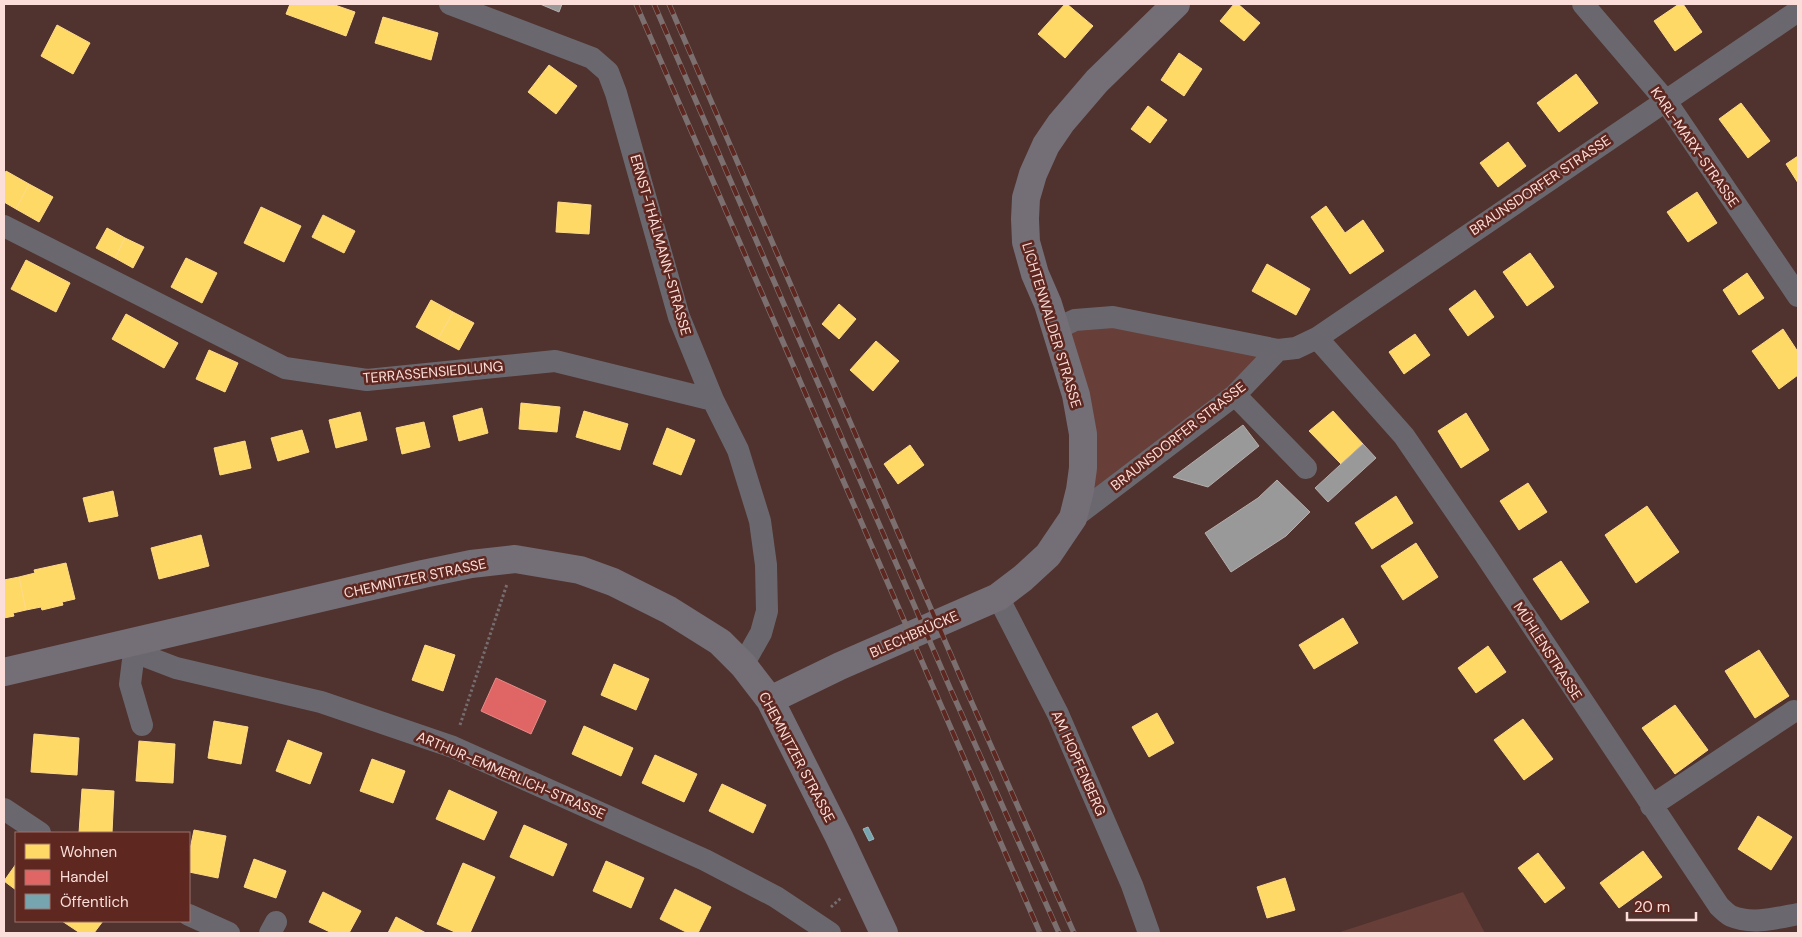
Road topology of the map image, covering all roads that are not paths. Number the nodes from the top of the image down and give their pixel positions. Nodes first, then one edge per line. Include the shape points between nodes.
1 (450, 4) edge
2 (1176, 4) edge
3 (1583, 4) edge
4 (1798, 11) edge
5 (1665, 100) junction
6 (4, 226) edge
7 (1798, 296) edge
8 (1056, 329) junction
9 (1317, 338) junction
10 (1278, 350) junction
11 (1235, 395) junction
12 (713, 400) junction
13 (1306, 468) dead end
14 (1073, 518) junction
15 (993, 599) junction
16 (125, 648) junction
17 (743, 665) junction
18 (4, 672) edge
19 (770, 700) junction
20 (1794, 711) dead end
21 (142, 724) dead end
22 (1651, 806) junction
23 (4, 809) edge
24 (38, 832) edge
25 (1798, 914) edge
26 (190, 915) edge
27 (1728, 924) edge
28 (822, 928) edge
29 (229, 933) edge
30 (884, 933) edge
31 (1148, 933) edge

1 - 12 street, ERNST-THÄLMANN-STRASSE via 592,58 608,72 679,317
2 - 8 main road, LICHTENWALDER STRASSE via 1097,81 1061,123 1046,145 1034,174 1026,198 1026,242
3 - 5 street, KARL-MARX-STRASSE
4 - 5 street, BRAUNSDORFER STRASSE
5 - 7 street, KARL-MARX-STRASSE
5 - 9 street, BRAUNSDORFER STRASSE
6 - 12 street, TERRASSENSIEDLUNG via 285,368 367,380 555,361
8 - 10 street, BRAUNSDORFER STRASSE via 1075,320 1113,317
8 - 14 main road, LICHTENWALDER STRASSE via 1076,395 1083,434 1083,468
9 - 10 street, BRAUNSDORFER STRASSE via 1296,348
9 - 22 street, MÜHLENSTRASSE via 1404,436
10 - 11 street, BRAUNSDORFER STRASSE
11 - 13 street
11 - 14 street, BRAUNSDORFER STRASSE
12 - 17 street, ERNST-THÄLMANN-STRASSE via 738,450 760,520 766,565 767,612 761,632
14 - 15 main road, LICHTENWALDER STRASSE via 1048,555
15 - 19 main road, BLECHBRÜCKE
15 - 31 street, AM HOPFENBERG via 1058,714 1132,885
16 - 17 main road, CHEMNITZER STRASSE via 423,574 515,559 580,570 613,582 695,626 720,642
16 - 18 main road, CHEMNITZER STRASSE
16 - 21 street via 130,684
16 - 28 street, ARTHUR-EMMERLICH-STRASSE via 176,668 321,702 453,747 705,860 776,896
17 - 19 main road, CHEMNITZER STRASSE
19 - 30 main road, CHEMNITZER STRASSE
20 - 22 street
22 - 27 street, MÜHLENSTRASSE
23 - 24 street
25 - 27 street, MÜHLENSTRASSE
26 - 29 street

